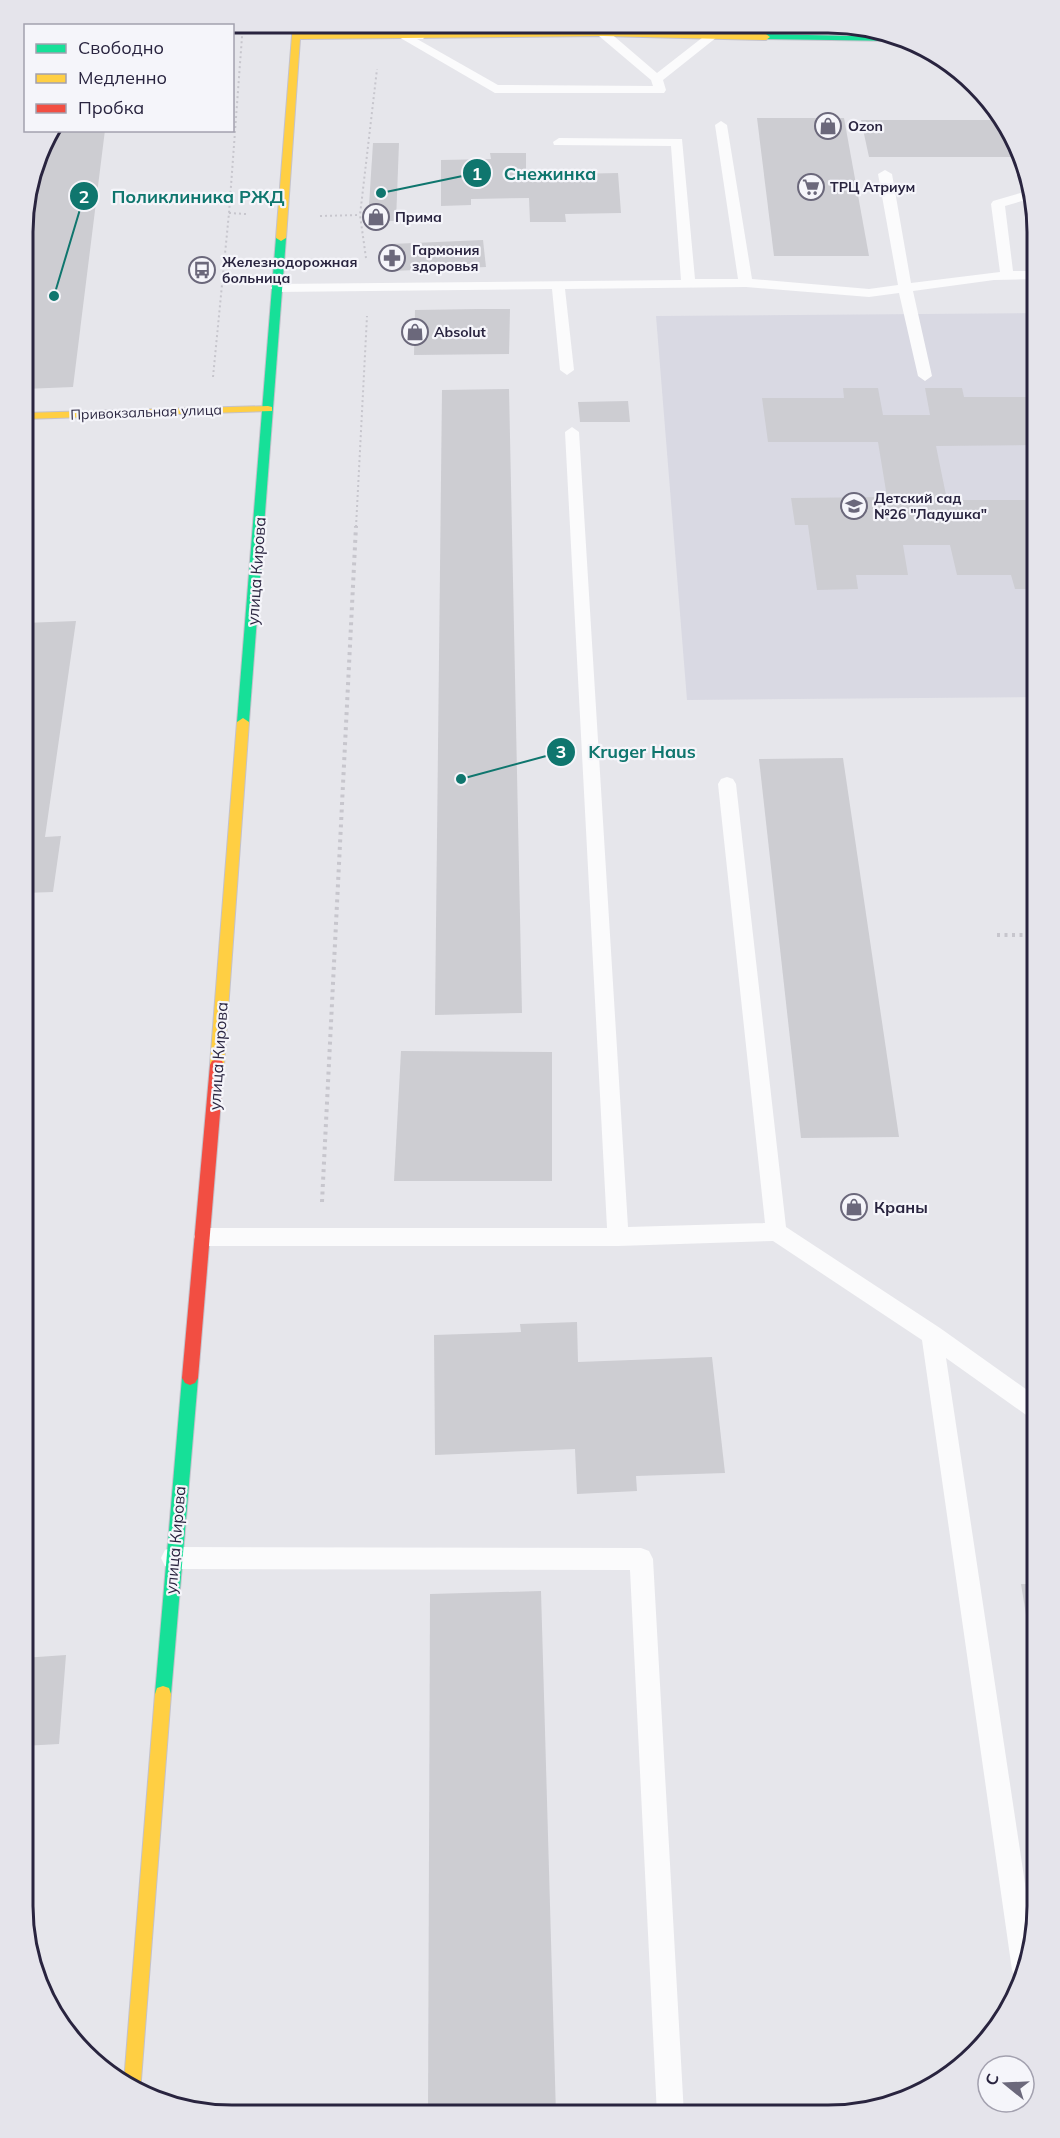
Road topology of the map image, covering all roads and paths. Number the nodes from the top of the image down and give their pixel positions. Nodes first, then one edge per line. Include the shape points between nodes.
1 (242, 33) edge
2 (296, 33) edge
3 (338, 33) edge
4 (421, 33) edge
5 (496, 33) edge
6 (605, 33) edge
7 (656, 33) edge
8 (381, 36) junction
9 (403, 36) junction
10 (418, 36) junction
11 (711, 37) junction
12 (877, 40) edge
13 (657, 79) junction
14 (720, 125) dead end
15 (559, 142) dead end
16 (885, 174) dead end
17 (1023, 196) edge
18 (1027, 275) edge
19 (1007, 276) junction
20 (746, 283) junction
21 (558, 284) junction
22 (688, 284) junction
23 (369, 285) junction
24 (277, 288) junction
25 (907, 288) junction
26 (567, 370) dead end
27 (925, 376) dead end
28 (268, 409) junction
29 (209, 411) junction
30 (33, 416) edge
31 (572, 432) dead end
32 (727, 784) dead end
33 (997, 935) dead end
34 (1027, 935) edge
35 (776, 1232) junction
36 (204, 1237) junction
37 (320, 1237) junction
38 (618, 1237) junction
39 (932, 1335) junction
40 (1027, 1403) edge
41 (173, 1558) junction
42 (1022, 1949) edge
43 (134, 2079) edge
44 (670, 2105) edge

1 - 29 path
2 - 24 main road, улица Кирова
3 - 8 main road
4 - 10 lane
5 - 10 main road
6 - 13 lane
7 - 11 main road
8 - 9 main road
8 - 23 path via 360,215
9 - 10 main road
9 - 13 lane via 495,89 660,90
11 - 12 main road
11 - 13 lane
14 - 20 lane
15 - 22 lane via 677,142
16 - 25 lane
17 - 19 lane via 998,204
18 - 19 lane
19 - 25 lane
20 - 22 lane
20 - 25 lane via 868,294
21 - 22 lane
21 - 23 lane
21 - 26 lane
23 - 24 lane
23 - 37 path
24 - 28 main road, улица Кирова
25 - 27 lane
28 - 29 main road, Привокзальная улица
28 - 36 main road, улица Кирова
29 - 30 main road, Привокзальная улица
31 - 38 lane
32 - 35 lane
33 - 34 path
35 - 38 lane
35 - 39 lane
36 - 37 lane
36 - 41 main road, улица Кирова
37 - 38 lane
39 - 40 lane
39 - 42 lane
41 - 43 main road, улица Кирова
41 - 44 lane via 641,1559

